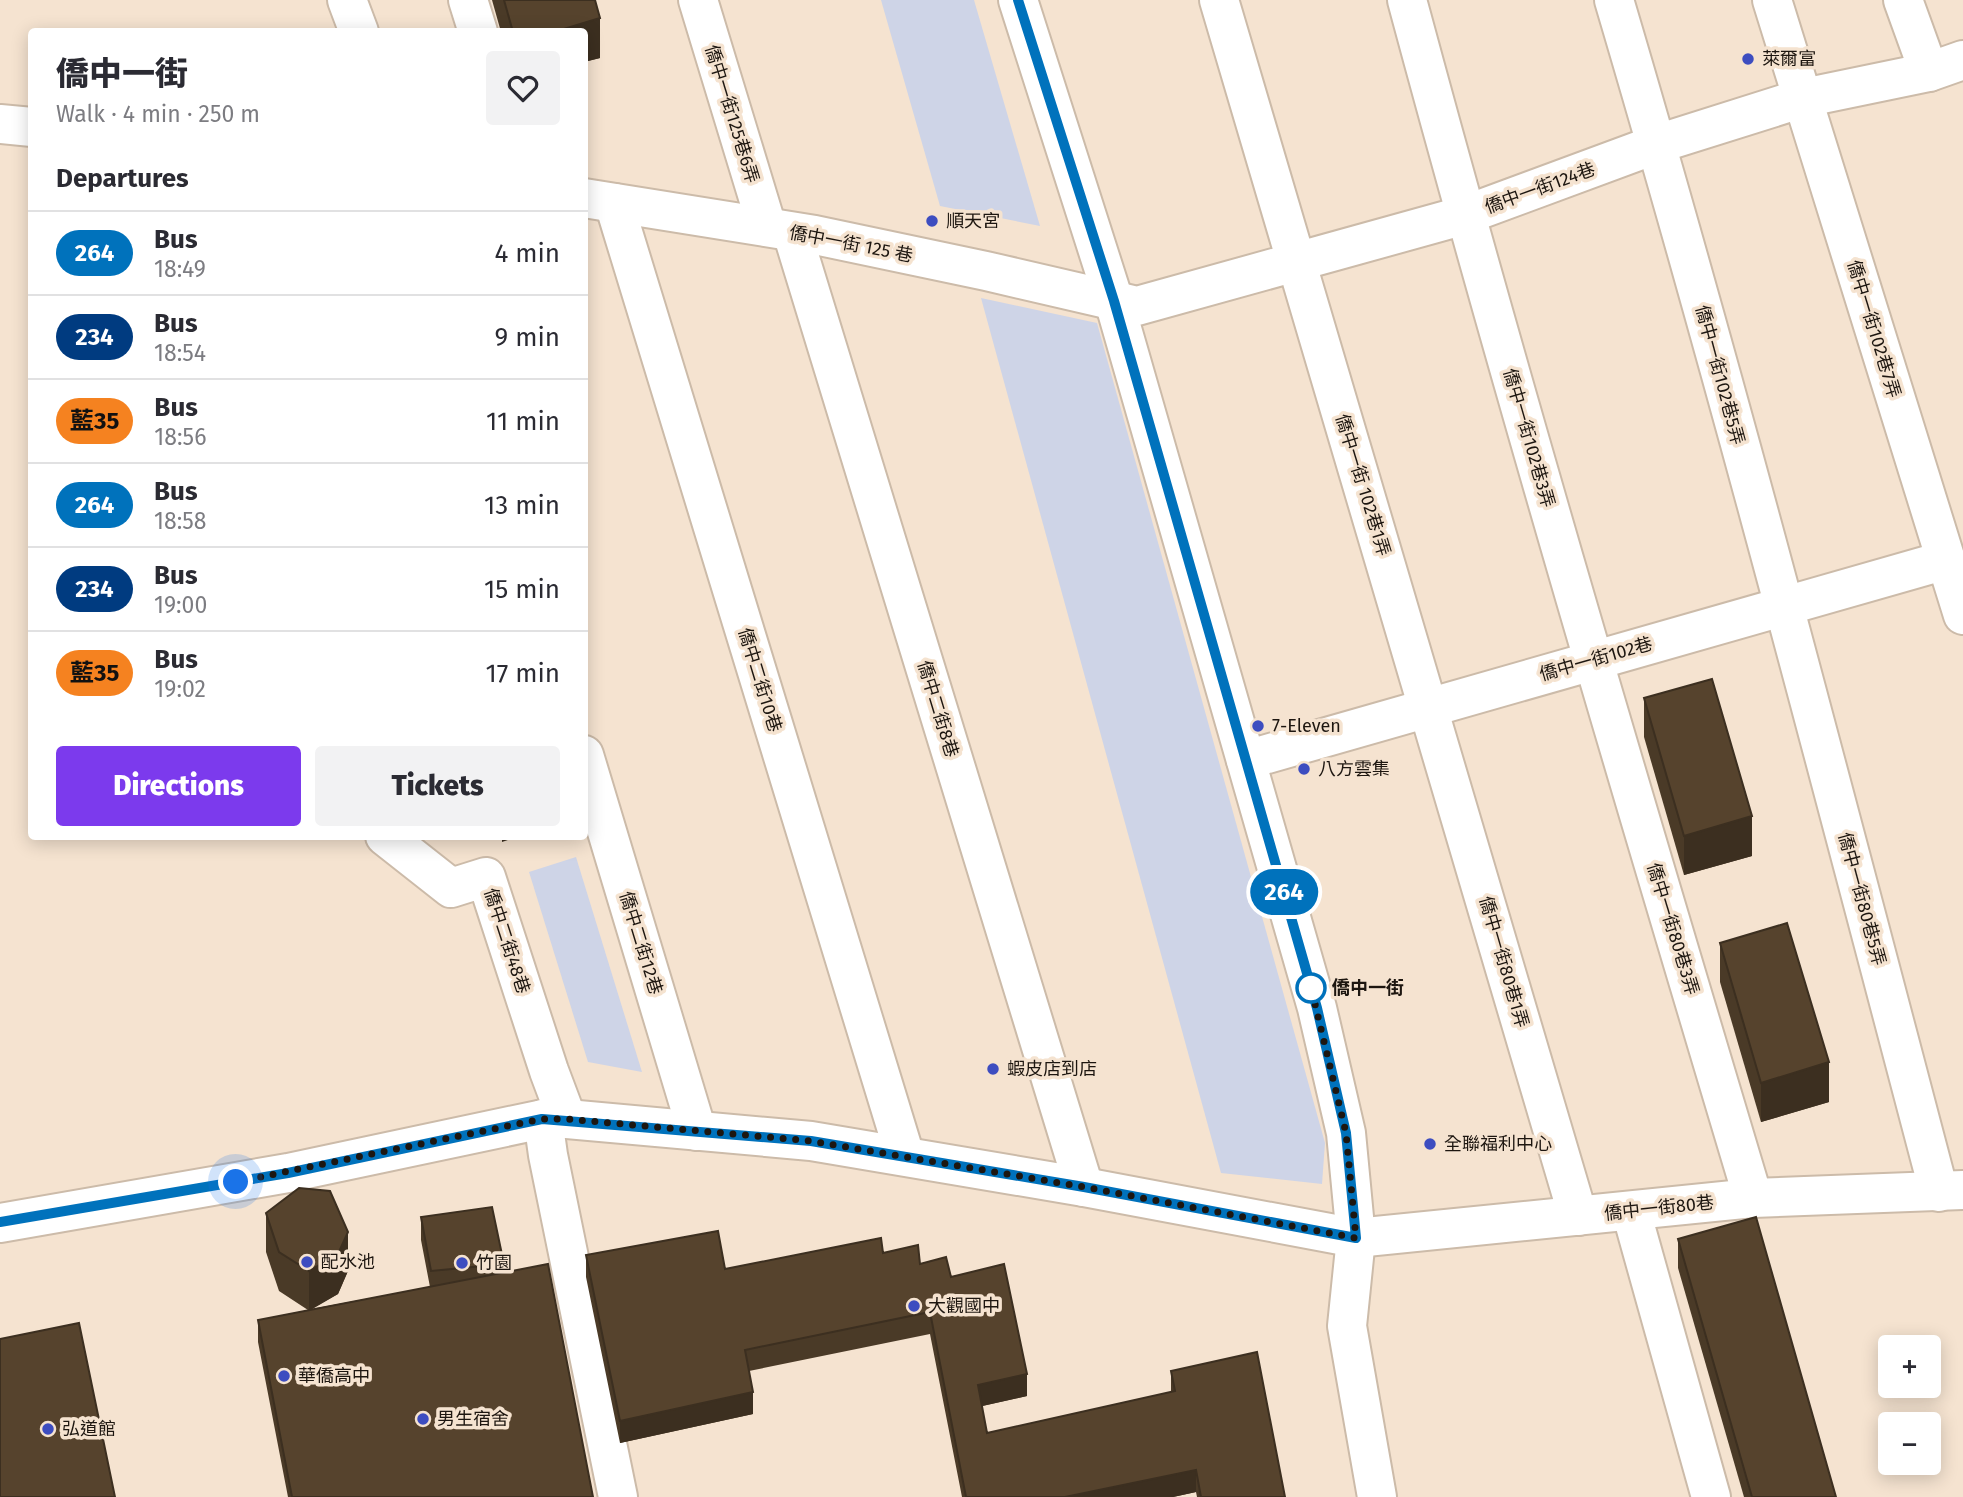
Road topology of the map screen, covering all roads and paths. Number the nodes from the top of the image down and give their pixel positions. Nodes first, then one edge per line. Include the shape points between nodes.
1 (347, 0) edge
2 (468, 0) edge
3 (698, 0) edge
4 (1018, 0) edge
5 (1219, 0) edge
6 (1407, 0) edge
7 (1614, 0) edge
8 (1772, 0) edge
9 (1903, 0) edge
10 (358, 28) edge
11 (477, 28) edge
12 (1946, 66) edge
13 (1803, 98) junction
14 (0, 124) edge
15 (28, 127) edge
16 (1657, 144) junction
17 (599, 200) edge
18 (1465, 215) junction
19 (779, 230) junction
20 (1297, 263) junction
21 (1114, 301) junction
22 (1946, 560) junction
23 (1784, 606) junction
24 (1963, 615) edge
25 (1592, 660) junction
26 (1429, 707) junction
27 (1246, 760) junction
28 (588, 768) edge
29 (390, 840) edge
30 (555, 1119) junction
31 (697, 1131) junction
32 (905, 1156) junction
33 (1084, 1187) junction
34 (1951, 1191) edge
35 (1753, 1198) junction
36 (1631, 1210) junction
37 (1578, 1216) junction
38 (0, 1223) edge
39 (1356, 1238) junction
40 (618, 1497) edge
41 (1377, 1497) edge
42 (1711, 1497) edge

1 - 10 street
2 - 11 street
3 - 19 street, 僑中一街125巷6弄
4 - 21 street
5 - 20 street, 僑中一街 102巷1弄
6 - 18 street, 僑中一街102巷3弄
7 - 16 street, 僑中一街102巷5弄
8 - 13 street, 僑中一街102巷7弄
9 - 12 street
12 - 13 street, 僑中一街124巷
13 - 16 street, 僑中一街124巷
13 - 22 street, 僑中一街102巷7弄
14 - 15 street
16 - 18 street, 僑中一街124巷
16 - 23 street, 僑中一街102巷5弄
17 - 19 street, 僑中一街 125 巷
17 - 32 street, 僑中二街10巷
18 - 20 street, 僑中一街124巷
18 - 25 street, 僑中一街102巷3弄
19 - 21 street, 僑中一街 125 巷
19 - 33 street, 僑中二街8巷
20 - 21 street, 僑中一街124巷 via 1137,306
20 - 26 street, 僑中一街 102巷1弄
21 - 27 street
22 - 23 street, 僑中一街102巷
22 - 24 street, 僑中一街102巷7弄
23 - 25 street, 僑中一街102巷
23 - 34 street, 僑中一街80巷5弄
25 - 26 street, 僑中一街102巷
25 - 35 street, 僑中一街80巷3弄
26 - 27 street, 僑中一街102巷
26 - 37 street, 僑中一街80巷1弄
27 - 39 street via 1317,1008 1346,1133
28 - 31 street, 僑中二街12巷
29 - 30 street, 僑中二街48巷 via 451,888 486,877 549,1071
30 - 31 street, 僑中一街80巷
30 - 38 street, 僑中一街80巷 via 288,1173
30 - 40 street via 548,1154
31 - 32 street, 僑中一街80巷 via 811,1141
32 - 33 street, 僑中一街80巷
33 - 39 street, 僑中一街80巷
34 - 35 street, 僑中一街80巷
35 - 36 street, 僑中一街80巷
36 - 37 street, 僑中一街80巷
36 - 42 street
37 - 39 street, 僑中一街80巷
39 - 41 street via 1347,1326

